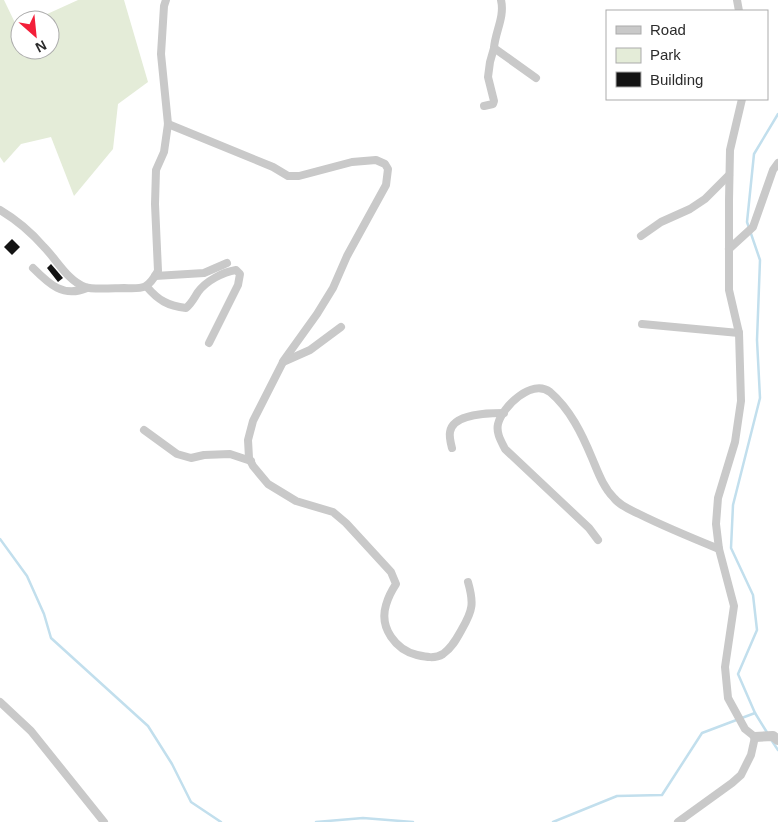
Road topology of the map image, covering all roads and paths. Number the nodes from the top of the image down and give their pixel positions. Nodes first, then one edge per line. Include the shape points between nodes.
1 (166, 0) edge
2 (501, 0) edge
3 (494, 48) junction
4 (536, 78) dead end
5 (742, 100) edge
6 (484, 106) dead end
7 (168, 124) junction
8 (778, 163) edge
9 (729, 175) junction
10 (0, 210) edge
11 (641, 236) dead end
12 (729, 249) junction
13 (226, 262) dead end
14 (33, 268) dead end
15 (155, 276) junction
16 (147, 287) junction
17 (87, 288) junction
18 (642, 324) dead end
19 (341, 327) dead end
20 (740, 332) junction
21 (210, 343) dead end
22 (283, 362) junction
23 (504, 413) junction
24 (144, 430) dead end
25 (452, 448) dead end
26 (250, 461) junction
27 (598, 540) dead end
28 (719, 549) junction
29 (468, 582) dead end
30 (0, 702) edge
31 (755, 738) junction
32 (776, 738) edge
33 (104, 822) edge
34 (678, 822) edge

1 - 7 street via 161,54
2 - 3 street via 503,9
3 - 4 street
3 - 6 street via 488,77 494,101
5 - 9 street via 730,150
7 - 15 street via 164,152 156,170 158,271
7 - 22 street via 288,176 376,160 388,169 386,185 333,288
8 - 12 street via 753,227
9 - 11 street via 705,199
9 - 12 street
10 - 17 street via 19,222 72,279
12 - 20 street via 729,290
13 - 15 street via 204,273
14 - 17 street via 55,288 78,292
15 - 16 street
16 - 17 street
16 - 21 street via 156,298 170,306 186,308 203,287 228,271 236,270 240,274 238,286
18 - 20 street
19 - 22 street via 310,350
20 - 28 street via 741,401 735,442 718,498 716,524
22 - 26 street via 253,421 248,440
23 - 25 street via 482,413 465,418 452,427 449,434
23 - 27 street via 498,424 499,437 505,449
23 - 28 street via 518,396 526,392 536,388 548,391 574,420 602,482 614,499 659,524
24 - 26 street via 177,454 191,458 230,454
26 - 29 street via 268,484 296,501 333,512 391,572 396,584 386,606 386,621 397,646 429,658 443,654 453,645 473,606
28 - 31 street via 734,606 725,667 728,698 745,729
30 - 33 street via 31,731
31 - 32 street
31 - 34 street via 751,755 740,775

